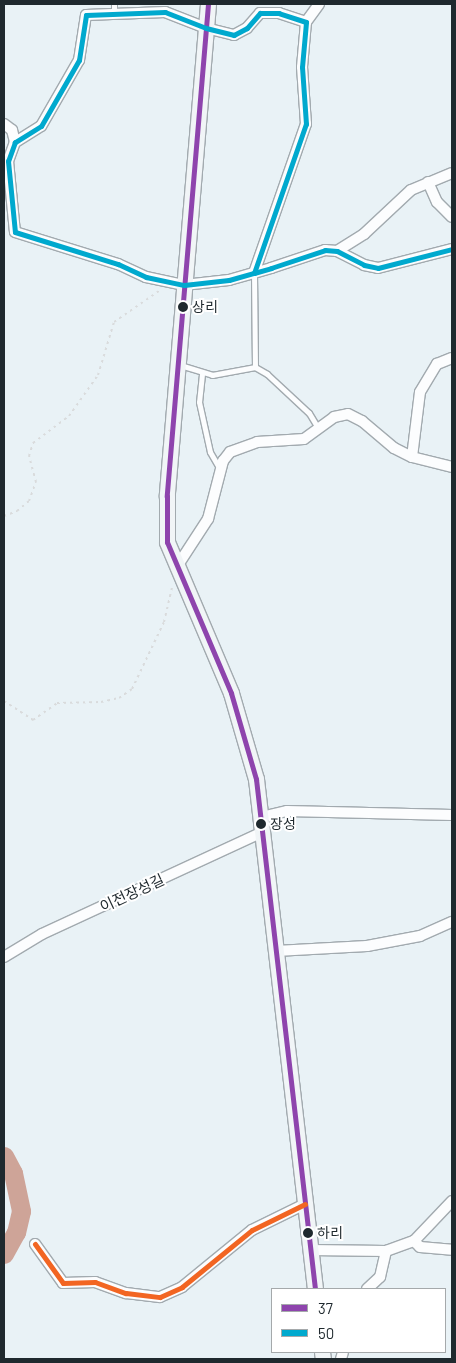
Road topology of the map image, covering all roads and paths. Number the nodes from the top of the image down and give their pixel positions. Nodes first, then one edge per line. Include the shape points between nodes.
1 (208, 4) edge
2 (320, 4) edge
3 (114, 8) edge
4 (306, 22) junction
5 (206, 28) junction
6 (4, 124) edge
7 (15, 142) junction
8 (452, 173) edge
9 (428, 182) junction
10 (452, 217) edge
11 (452, 249) edge
12 (336, 251) junction
13 (254, 273) junction
14 (165, 281) junction
15 (184, 285) junction
16 (452, 358) edge
17 (178, 364) junction
18 (254, 367) junction
19 (202, 374) junction
20 (319, 430) junction
21 (412, 457) junction
22 (452, 466) edge
23 (220, 469) junction
24 (4, 516) edge
25 (176, 568) junction
26 (4, 701) edge
27 (452, 815) edge
28 (262, 825) junction
29 (452, 922) edge
30 (276, 952) junction
31 (4, 957) edge
32 (452, 1201) edge
33 (305, 1204) junction
34 (414, 1241) junction
35 (35, 1244) dead end
36 (310, 1250) junction
37 (452, 1250) edge
38 (386, 1251) junction
39 (314, 1288) edge
40 (368, 1288) edge

1 - 5 main road
2 - 4 street
3 - 5 street via 165,12
3 - 7 street via 86,16 79,60 41,126
4 - 5 street via 267,12 260,13 247,28 234,34
4 - 13 street via 302,67 307,113 304,130
5 - 15 main road
6 - 7 street via 12,130
7 - 14 street via 8,161 7,177 14,232
8 - 9 street
9 - 10 street via 437,202
9 - 12 street via 411,190 364,234
11 - 12 street via 378,268
12 - 13 street via 325,250
13 - 15 street via 229,280
13 - 18 lane
14 - 15 street
14 - 24 path via 162,288 114,322 98,375 69,416 33,443 29,456 36,482 29,501
15 - 17 main road
16 - 21 street via 437,364 420,392
17 - 19 lane
17 - 25 main road via 167,542
18 - 19 lane
18 - 20 lane via 268,374 309,413
19 - 23 lane via 199,402 210,452
20 - 21 street via 334,417 348,414 362,421 394,448
20 - 23 street via 304,439 257,442 230,452
21 - 22 street
23 - 25 street via 208,519
25 - 26 path via 164,622 132,688 119,698 101,702 57,703 33,720
25 - 28 main road via 231,693 256,779
27 - 28 street, 이전장성길 via 287,811
28 - 30 main road
28 - 31 street, 이전장성길 via 42,934
29 - 30 street via 420,936 367,946
30 - 33 main road
32 - 34 street
33 - 35 street via 252,1230 182,1287 160,1297 126,1293 95,1282 63,1283
33 - 36 main road
34 - 37 street via 420,1247
34 - 38 street
36 - 38 street
36 - 39 main road
38 - 40 street via 380,1277

